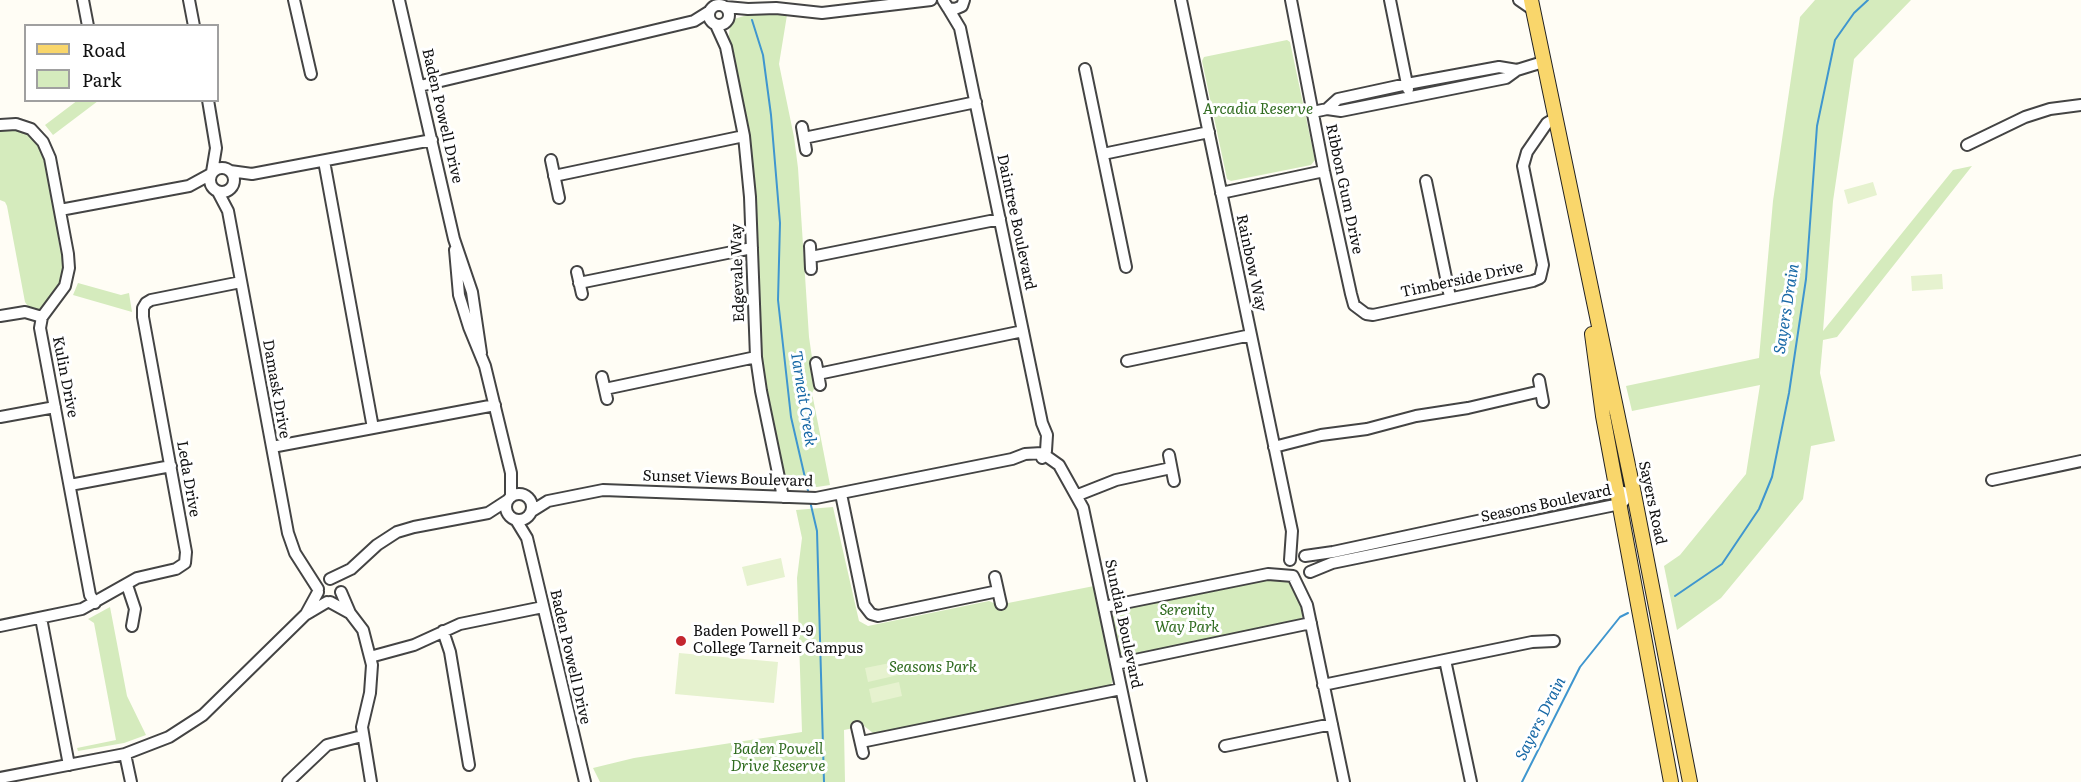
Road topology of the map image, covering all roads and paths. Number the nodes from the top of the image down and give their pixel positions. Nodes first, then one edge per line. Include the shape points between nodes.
1 (83, 0) edge
2 (189, 0) edge
3 (294, 0) edge
4 (399, 0) edge
5 (1181, 0) edge
6 (1291, 0) edge
7 (1390, 0) edge
8 (1518, 0) edge
9 (929, 1) edge
10 (965, 3) edge
11 (945, 4) edge
12 (1532, 4) edge
13 (717, 5) edge
14 (748, 9) junction
15 (728, 20) junction
16 (694, 21) junction
17 (88, 24) edge
18 (194, 24) edge
19 (715, 24) junction
20 (960, 28) junction
21 (726, 47) junction
22 (1543, 62) junction
23 (1084, 69) dead end
24 (1517, 70) junction
25 (311, 74) dead end
26 (1407, 84) junction
27 (420, 86) junction
28 (1410, 98) junction
29 (208, 102) edge
30 (976, 102) junction
31 (2081, 105) edge
32 (1327, 109) junction
33 (1312, 112) junction
34 (1554, 118) junction
35 (1, 121) edge
36 (1209, 132) junction
37 (744, 136) junction
38 (804, 138) dead end
39 (432, 140) junction
40 (1967, 145) dead end
41 (216, 148) junction
42 (1103, 154) junction
43 (550, 160) dead end
44 (324, 161) junction
45 (229, 170) junction
46 (1324, 171) junction
47 (212, 173) junction
48 (252, 174) junction
49 (554, 176) junction
50 (1426, 181) dead end
51 (189, 186) junction
52 (232, 187) junction
53 (215, 190) junction
54 (1221, 193) junction
55 (559, 198) dead end
56 (60, 210) junction
57 (228, 211) junction
58 (1000, 219) junction
59 (1578, 231) junction
60 (454, 239) junction
61 (752, 248) junction
62 (811, 257) dead end
63 (1126, 267) dead end
64 (576, 272) dead end
65 (241, 282) junction
66 (472, 292) junction
67 (459, 295) junction
68 (1450, 297) junction
69 (1360, 311) joint
70 (0, 316) edge
71 (42, 317) junction
72 (1023, 331) junction
73 (1251, 335) junction
74 (481, 353) junction
75 (756, 357) junction
76 (1127, 361) dead end
77 (602, 377) dead end
78 (820, 385) dead end
79 (1541, 391) dead end
80 (495, 405) junction
81 (56, 407) junction
82 (0, 417) edge
83 (373, 428) junction
84 (272, 447) junction
85 (1274, 447) junction
86 (1042, 455) junction
87 (1169, 455) dead end
88 (2081, 461) edge
89 (171, 466) junction
90 (1171, 468) junction
91 (511, 473) junction
92 (1992, 480) dead end
93 (1174, 481) dead end
94 (70, 485) junction
95 (841, 494) junction
96 (1634, 494) junction
97 (1077, 495) junction
98 (526, 496) junction
99 (783, 497) junction
100 (1618, 497) junction
101 (509, 498) junction
102 (548, 501) junction
103 (488, 513) junction
104 (530, 514) junction
105 (512, 517) junction
106 (1292, 531) junction
107 (527, 538) junction
108 (1304, 556) junction
109 (1289, 560) junction
110 (306, 568) junction
111 (351, 569) junction
112 (1308, 573) junction
113 (1268, 574) junction
114 (1293, 576) junction
115 (995, 577) dead end
116 (329, 579) junction
117 (127, 585) junction
118 (340, 590) junction
119 (318, 591) junction
120 (998, 591) junction
121 (328, 602) junction
122 (95, 603) junction
123 (1001, 604) dead end
124 (1307, 605) junction
125 (543, 607) junction
126 (1104, 607) junction
127 (350, 613) junction
128 (305, 615) junction
129 (41, 618) junction
130 (1311, 624) junction
131 (0, 626) edge
132 (132, 627) dead end
133 (443, 631) junction
134 (1554, 641) dead end
135 (370, 657) junction
136 (1445, 660) junction
137 (1116, 664) junction
138 (1323, 685) junction
139 (1121, 689) junction
140 (1332, 724) junction
141 (857, 727) dead end
142 (362, 736) junction
143 (1225, 746) dead end
144 (1683, 748) junction
145 (1665, 753) junction
146 (125, 754) junction
147 (69, 765) junction
148 (469, 765) dead end
149 (0, 778) edge
150 (131, 782) edge
151 (288, 782) edge
152 (371, 782) edge
153 (585, 782) edge
154 (1141, 782) edge
155 (1344, 782) edge
156 (1471, 782) edge
157 (1671, 782) edge
158 (1690, 782) edge

1 - 17 street
2 - 18 street
3 - 25 street
4 - 27 street, Baden Powell Drive
5 - 36 street, Rainbow Way
6 - 33 street, Ribbon Gum Drive
7 - 26 street
8 - 12 street, Sayers Road
9 - 11 street
9 - 14 street via 822,14
10 - 11 street via 955,9
10 - 20 street, Daintree Boulevard
11 - 20 street, Daintree Boulevard
12 - 22 main road, Sayers Road
13 - 14 street
13 - 15 street via 729,13
13 - 16 street
13 - 19 street via 709,18
14 - 15 street
15 - 19 street via 723,25
15 - 21 street, Edgevale Way
16 - 19 street
16 - 27 street
19 - 21 street, Edgevale Way
20 - 30 street, Daintree Boulevard
21 - 37 street, Edgevale Way
22 - 24 street
22 - 34 main road, Sayers Road
23 - 42 street
24 - 26 street via 1499,67
24 - 28 street via 1506,78
26 - 28 street
26 - 32 street via 1338,99
27 - 39 street, Baden Powell Drive
28 - 32 street via 1341,111
29 - 41 street
30 - 38 street
30 - 58 street, Daintree Boulevard
31 - 40 street via 2025,117
32 - 33 street
33 - 46 street, Ribbon Gum Drive
34 - 59 main road, Sayers Road
34 - 68 street, Timberside Drive via 1523,159 1543,265 1540,278
35 - 56 street, Kulin Drive via 26,127 43,142
36 - 42 street
36 - 54 street, Rainbow Way
37 - 49 street
37 - 61 street, Edgevale Way
39 - 44 street
39 - 60 street, Baden Powell Drive
41 - 45 street
41 - 47 street
42 - 63 street
43 - 49 street
44 - 48 street
44 - 83 street
45 - 47 street via 219,168
45 - 48 street
45 - 52 street via 234,178
46 - 54 street
46 - 69 street, Ribbon Gum Drive via 1351,294
47 - 51 street
47 - 53 street via 209,181
48 - 52 street
49 - 55 street
50 - 68 street
51 - 53 street
51 - 56 street
52 - 53 street via 225,192
52 - 57 street, Damask Drive
53 - 57 street, Damask Drive
54 - 73 street, Rainbow Way
56 - 71 street, Kulin Drive via 68,274 62,290
57 - 65 street, Damask Drive
58 - 62 street
58 - 72 street, Daintree Boulevard
59 - 96 main road, Sayers Road
59 - 100 main road, Sayers Road
60 - 66 street, Baden Powell Drive
60 - 67 street, Baden Powell Drive
61 - 64 street via 581,289
61 - 75 street, Edgevale Way
65 - 84 street, Damask Drive
65 - 89 street, Leda Drive via 151,300 143,308
66 - 67 street
66 - 74 street, Baden Powell Drive
67 - 74 street, Baden Powell Drive
68 - 69 street, Timberside Drive via 1373,315
70 - 71 street via 25,312
71 - 81 street, Kulin Drive via 41,332
72 - 78 street via 817,368
72 - 86 street, Daintree Boulevard via 1048,438
73 - 76 street
73 - 85 street, Rainbow Way
74 - 80 street, Baden Powell Drive
75 - 77 street via 606,394
75 - 99 street, Edgevale Way
79 - 85 street
80 - 83 street
80 - 91 street, Baden Powell Drive
81 - 82 street
81 - 94 street, Kulin Drive
83 - 84 street
84 - 110 street, Damask Drive via 290,541
85 - 106 street, Rainbow Way
86 - 95 street, Sunset Views Boulevard
86 - 97 street, Sundial Boulevard via 1065,476
87 - 90 street
88 - 92 street
89 - 94 street
89 - 117 street, Leda Drive via 186,560 180,568 142,576
90 - 93 street
90 - 97 street via 1116,480
91 - 98 street, Baden Powell Drive
91 - 101 street, Baden Powell Drive
94 - 122 street, Kulin Drive via 90,595
95 - 99 street, Sunset Views Boulevard
95 - 120 street via 864,605 871,614 878,616
96 - 100 street, Seasons Boulevard
96 - 144 main road, Sayers Road
97 - 126 street, Sundial Boulevard
98 - 101 street
98 - 102 street, Sunset Views Boulevard
98 - 104 street
99 - 102 street, Sunset Views Boulevard via 612,490
100 - 108 street, Seasons Boulevard
100 - 112 street, Seasons Boulevard via 1332,563
100 - 145 main road, Sayers Road
101 - 103 street
101 - 105 street via 506,507
102 - 104 street, Sunset Views Boulevard
103 - 105 street
103 - 111 street via 397,532
104 - 105 street via 525,519
104 - 107 street, Baden Powell Drive
105 - 107 street, Baden Powell Drive
106 - 108 street, Rainbow Way
106 - 109 street, Rainbow Way
107 - 125 street, Baden Powell Drive
108 - 109 street
108 - 112 street via 1311,565
109 - 113 street
109 - 114 street via 1288,571
110 - 116 street
110 - 119 street, Damask Drive
111 - 116 street
111 - 118 street
112 - 114 street via 1300,578
112 - 124 street
113 - 114 street
113 - 126 street
114 - 124 street
115 - 120 street
116 - 118 street via 337,582
116 - 119 street via 322,582
117 - 122 street, Leda Drive
117 - 132 street via 135,609
118 - 121 street via 338,598
118 - 127 street
119 - 121 street via 321,599
119 - 128 street
120 - 123 street
121 - 127 street
121 - 128 street
122 - 129 street, Leda Drive via 75,612
124 - 130 street
125 - 133 street
125 - 153 street, Baden Powell Drive
126 - 137 street, Sundial Boulevard
127 - 135 street via 363,630
128 - 146 street via 203,715 169,737
129 - 131 street, Leda Drive
129 - 147 street
130 - 137 street
130 - 138 street
133 - 135 street via 414,645
133 - 148 street
134 - 136 street
135 - 142 street via 372,686
136 - 138 street
136 - 156 street
137 - 139 street, Sundial Boulevard
138 - 140 street
139 - 141 street via 862,748
139 - 154 street, Sundial Boulevard
140 - 143 street
140 - 155 street
142 - 151 street via 327,745
142 - 152 street
144 - 145 main road
144 - 158 main road, Sayers Road
145 - 157 main road, Sayers Road
146 - 147 street
146 - 150 street
147 - 149 street

